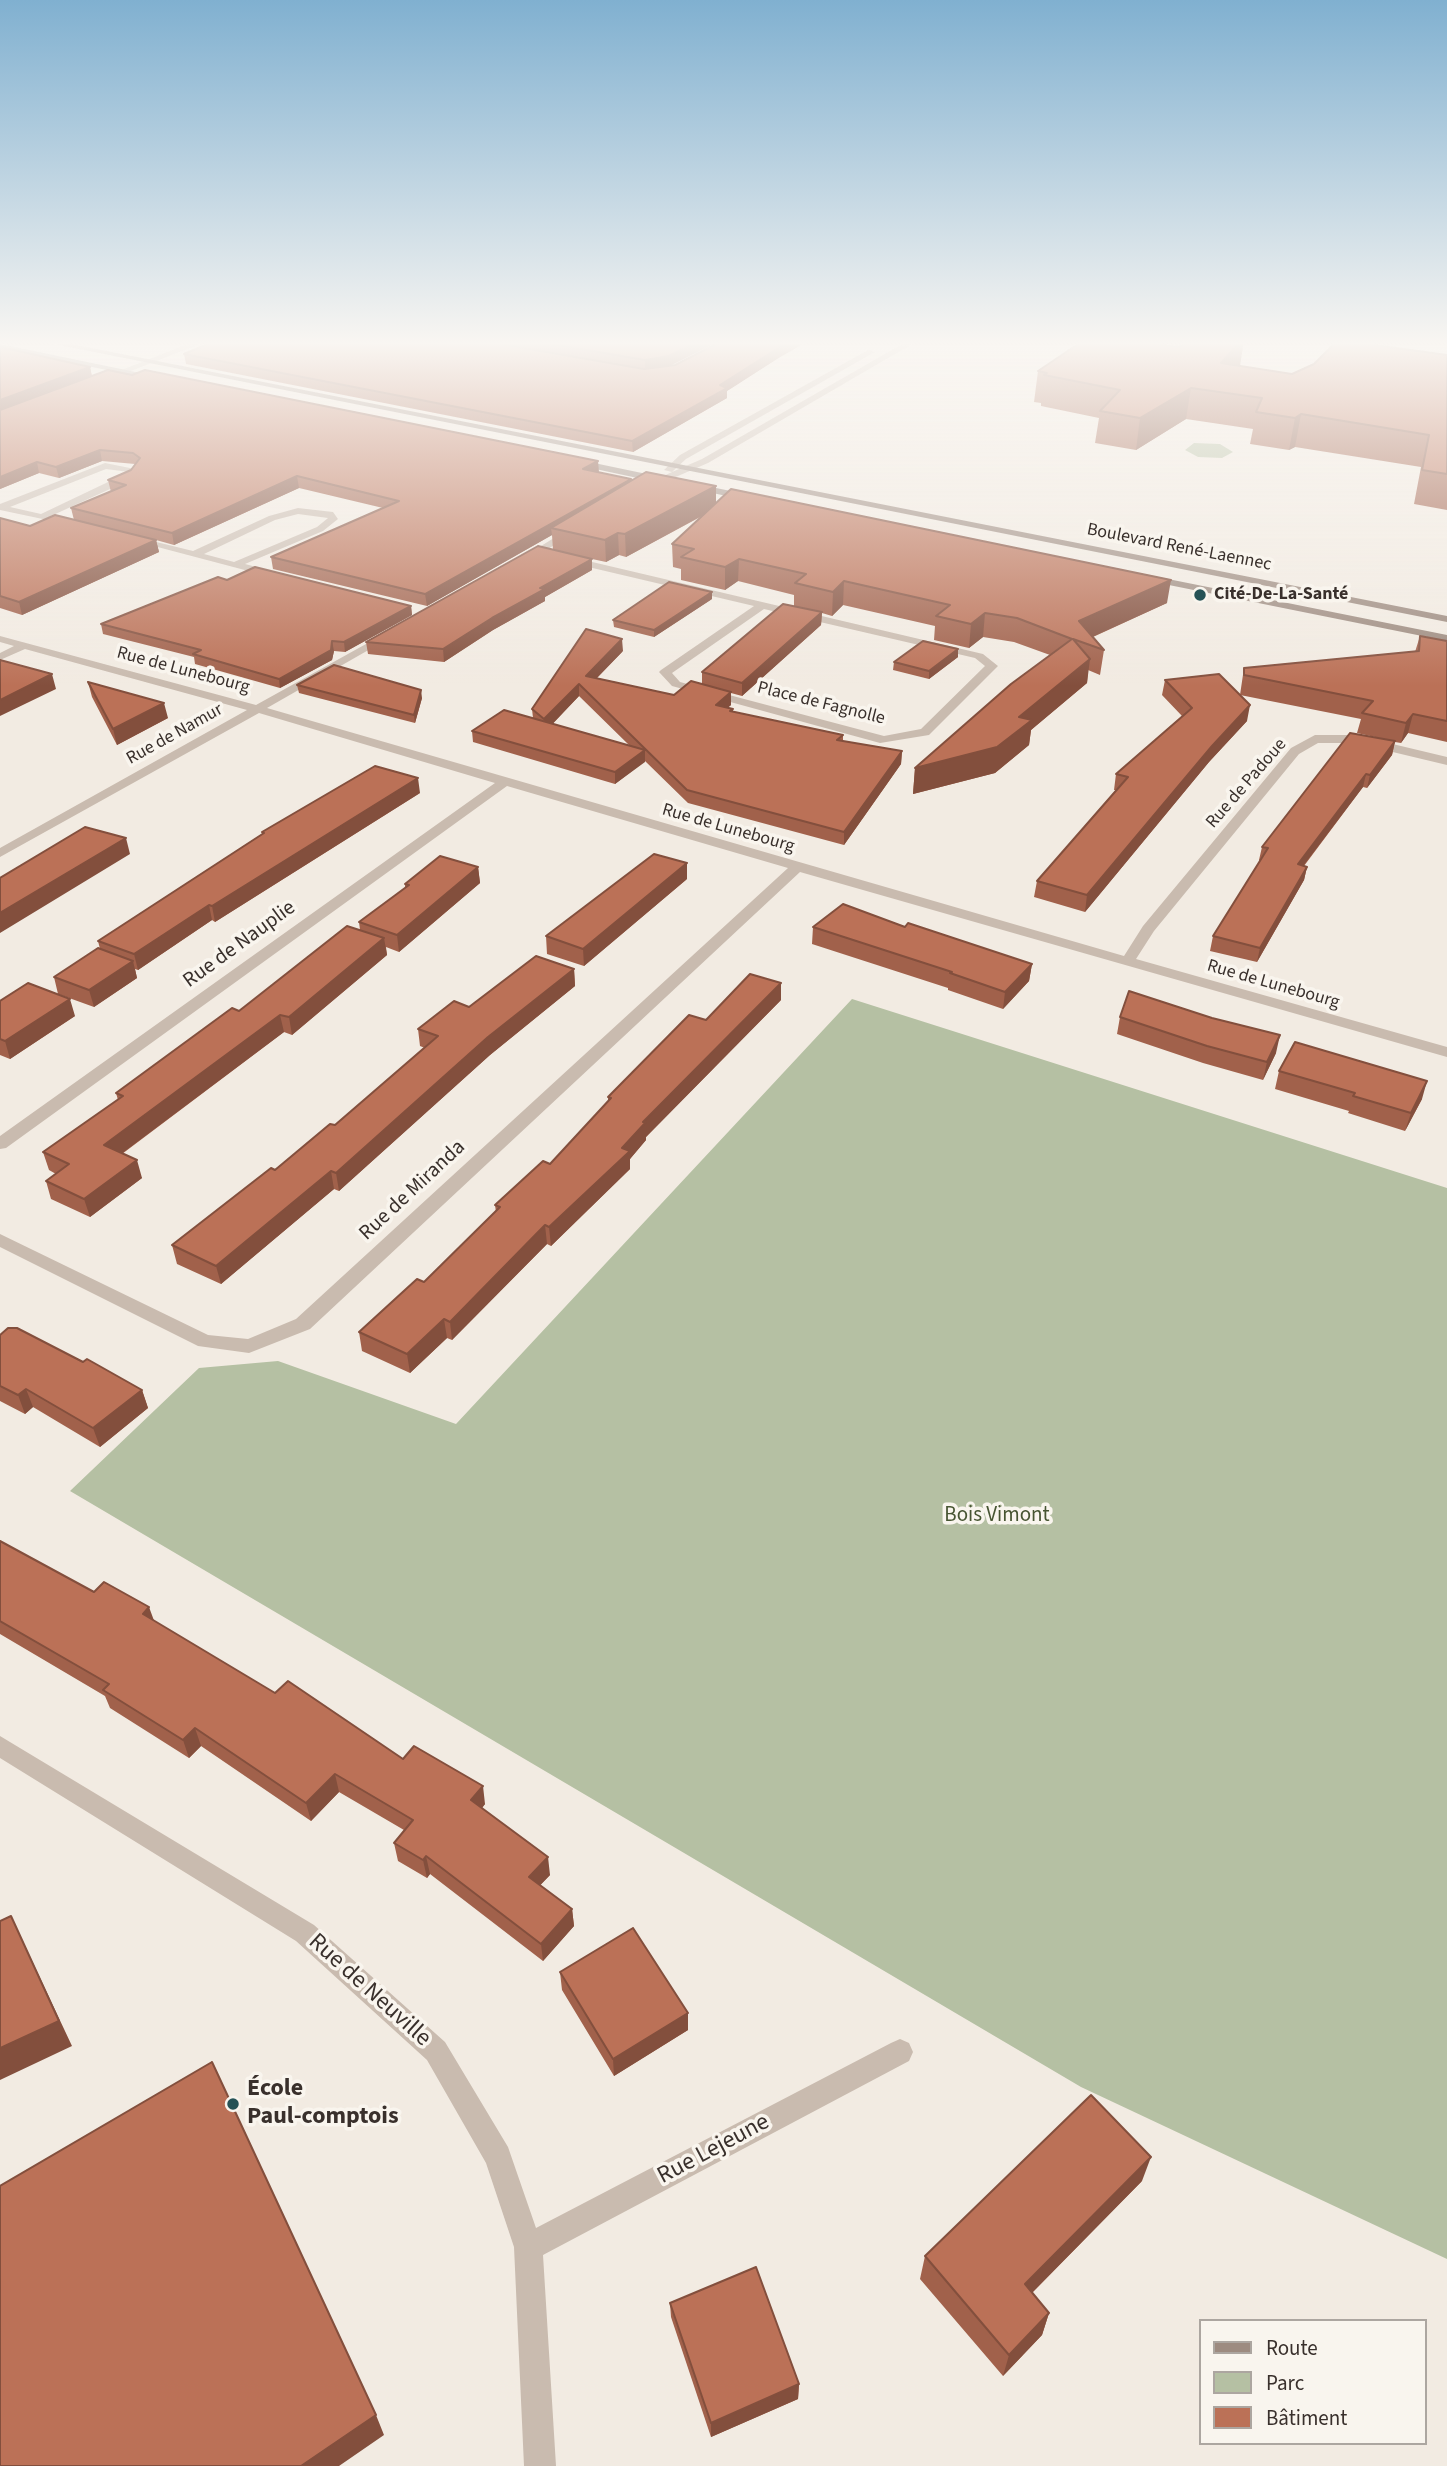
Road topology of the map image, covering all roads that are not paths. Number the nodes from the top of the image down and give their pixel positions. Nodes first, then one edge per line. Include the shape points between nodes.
1 (619, 455) edge
2 (686, 455) edge
3 (716, 455) edge
4 (565, 460) edge
5 (674, 466) junction
6 (687, 468) junction
7 (659, 479) junction
8 (629, 496) edge
9 (766, 501) edge
10 (1, 507) edge
11 (43, 517) junction
12 (583, 524) edge
13 (80, 527) edge
14 (118, 536) edge
15 (537, 552) junction
16 (194, 555) junction
17 (550, 555) edge
18 (564, 558) edge
19 (235, 565) junction
20 (513, 565) edge
21 (1131, 574) edge
22 (286, 578) edge
23 (761, 606) junction
24 (1447, 618) edge
25 (394, 632) edge
26 (1447, 638) edge
27 (0, 639) edge
28 (23, 646) junction
29 (0, 657) edge
30 (257, 709) junction
31 (1447, 761) edge
32 (504, 782) junction
33 (0, 853) edge
34 (797, 867) junction
35 (1127, 962) junction
36 (1447, 1052) edge
37 (0, 1143) edge
38 (0, 1240) edge
39 (0, 1746) edge
40 (900, 2052) dead end
41 (528, 2247) junction
42 (540, 2466) edge

1 - 5 street, Boulevard René-Laennec
2 - 5 street
3 - 6 street
4 - 7 street
5 - 6 street, Boulevard René-Laennec
5 - 7 street
6 - 7 street
6 - 24 street, Boulevard René-Laennec
7 - 8 street
7 - 9 street
10 - 11 street
10 - 11 street via 105,466 135,470 129,477
11 - 13 street
12 - 15 street
14 - 16 street
15 - 17 street
15 - 20 street
16 - 19 street
16 - 19 street via 272,517 298,511 330,514 333,519 320,529
18 - 23 street, Place de Fagnolle
19 - 22 street
21 - 26 street, Boulevard René-Laennec
23 - 23 street, Place de Fagnolle via 979,656 992,666 925,732 884,740 676,684 665,672
25 - 30 street, Rue de Namur
27 - 28 street, Rue de Lunebourg
28 - 29 street
28 - 30 street, Rue de Lunebourg
30 - 32 street, Rue de Lunebourg
30 - 33 street, Rue de Namur
31 - 35 street, Rue de Padoue via 1355,739 1315,739 1295,751 1148,929
32 - 34 street, Rue de Lunebourg
32 - 37 street, Rue de Nauplie
34 - 35 street, Rue de Lunebourg
34 - 38 street, Rue de Miranda via 303,1324 248,1346 205,1341
35 - 36 street, Rue de Lunebourg
39 - 41 street, Rue de Neuville via 305,1933 436,2050 498,2157
40 - 41 street, Rue Lejeune
41 - 42 street, Rue de Neuville

